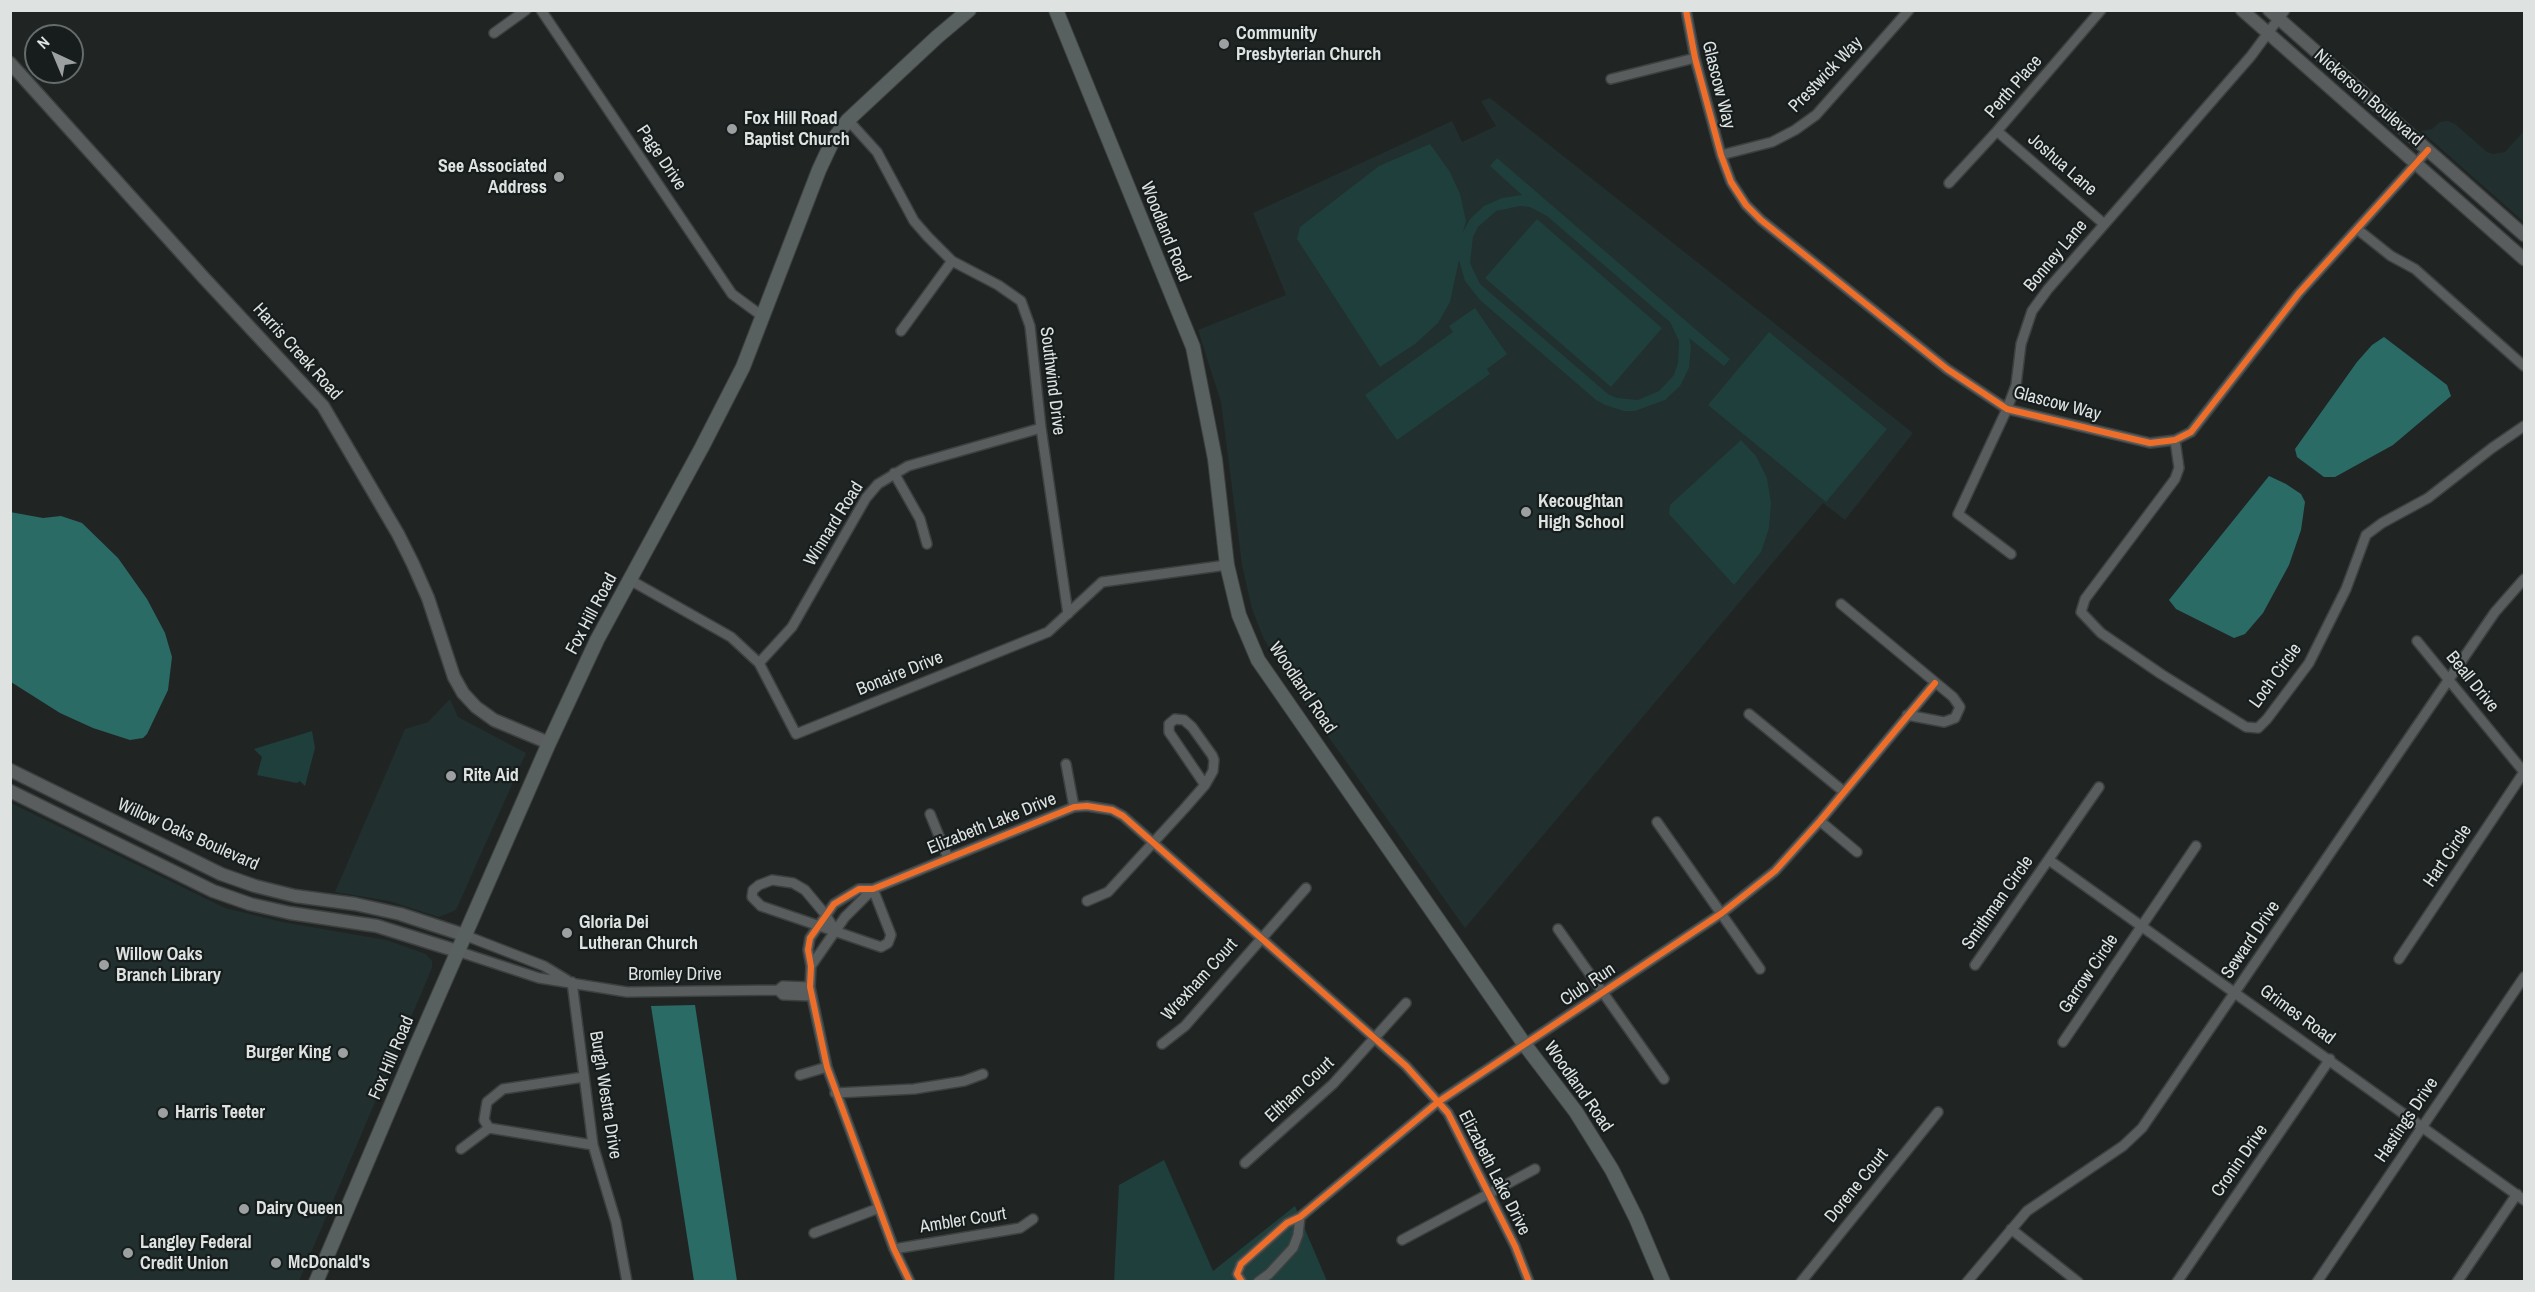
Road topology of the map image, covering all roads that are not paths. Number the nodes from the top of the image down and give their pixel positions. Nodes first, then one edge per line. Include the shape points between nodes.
1 (526, 10) edge
2 (541, 10) edge
3 (969, 10) edge
4 (1056, 10) edge
5 (1686, 10) edge
6 (2101, 10) edge
7 (2242, 10) edge
8 (1905, 12) edge
9 (2278, 13) edge
10 (494, 33) dead end
11 (2268, 34) junction
12 (1695, 58) junction
13 (10, 63) edge
14 (1611, 79) dead end
15 (848, 120) junction
16 (1997, 131) junction
17 (2428, 150) junction
18 (1721, 155) junction
19 (2416, 164) junction
20 (1949, 183) dead end
21 (2104, 224) junction
22 (2357, 229) junction
23 (2524, 235) edge
24 (2524, 259) edge
25 (952, 261) junction
26 (762, 316) junction
27 (901, 331) dead end
28 (2524, 366) edge
29 (2007, 409) junction
30 (2524, 426) edge
31 (1041, 428) junction
32 (2175, 440) junction
33 (894, 473) junction
34 (927, 544) dead end
35 (2011, 554) dead end
36 (1227, 565) junction
37 (2524, 579) edge
38 (630, 580) junction
39 (1840, 604) dead end
40 (1068, 614) junction
41 (2417, 641) dead end
42 (759, 663) junction
43 (2448, 680) junction
44 (1935, 683) junction
45 (1749, 714) dead end
46 (1907, 716) junction
47 (549, 743) junction
48 (1066, 764) dead end
49 (10, 770) edge
50 (2524, 772) edge
51 (1205, 785) junction
52 (2099, 787) dead end
53 (10, 791) edge
54 (1843, 791) junction
55 (1074, 807) junction
56 (930, 814) dead end
57 (1820, 821) junction
58 (1657, 822) dead end
59 (1154, 843) junction
60 (2196, 846) dead end
61 (1857, 852) dead end
62 (948, 858) junction
63 (2049, 860) junction
64 (1306, 888) dead end
65 (873, 889) junction
66 (1087, 900) dead end
67 (1722, 913) junction
68 (825, 914) junction
69 (818, 925) junction
70 (2142, 925) junction
71 (1558, 929) dead end
72 (835, 930) junction
73 (464, 935) junction
74 (1261, 937) junction
75 (457, 951) junction
76 (2399, 959) dead end
77 (1975, 964) dead end
78 (811, 966) junction
79 (1760, 969) dead end
80 (2524, 977) edge
81 (572, 982) junction
82 (811, 991) junction
83 (2236, 992) junction
84 (1603, 993) junction
85 (1406, 1003) dead end
86 (1374, 1038) junction
87 (2062, 1042) dead end
88 (1162, 1044) dead end
89 (1525, 1045) junction
90 (2330, 1059) junction
91 (827, 1067) junction
92 (982, 1074) dead end
93 (800, 1075) dead end
94 (584, 1077) junction
95 (1664, 1079) dead end
96 (835, 1093) junction
97 (1438, 1102) junction
98 (1938, 1112) dead end
99 (2423, 1127) junction
100 (489, 1128) junction
101 (593, 1145) junction
102 (461, 1149) dead end
103 (1245, 1163) dead end
104 (1535, 1169) dead end
105 (1489, 1193) junction
106 (2521, 1197) edge
107 (879, 1208) junction
108 (1300, 1217) junction
109 (1033, 1219) dead end
110 (2011, 1229) junction
111 (814, 1233) dead end
112 (1402, 1240) dead end
113 (894, 1249) junction
114 (316, 1281) edge
115 (627, 1281) edge
116 (910, 1281) edge
117 (1242, 1281) edge
118 (1258, 1281) edge
119 (1529, 1281) edge
120 (1663, 1281) edge
121 (1802, 1281) edge
122 (1967, 1281) edge
123 (2079, 1281) edge
124 (2177, 1281) edge
125 (2317, 1281) edge
126 (2457, 1281) edge

1 - 10 street
2 - 26 street, Page Drive via 732,294
3 - 15 main road, Fox Hill Road
4 - 36 main road, Woodland Road via 1193,347 1215,459
5 - 12 street, Glascow Way
6 - 16 street, Perth Place
7 - 11 street, Nickerson Boulevard
8 - 18 street, Prestwick Way via 1816,115 1772,142
9 - 11 street, Bonney Lane
9 - 17 street, Nickerson Boulevard
11 - 19 street, Nickerson Boulevard
11 - 21 street, Bonney Lane
12 - 14 street
12 - 18 street, Glascow Way
13 - 47 street, Harris Creek Road via 323,406 411,560 463,693 494,720
15 - 25 street, Southwind Drive via 877,152 914,220
15 - 26 main road, Fox Hill Road via 819,170
16 - 20 street, Perth Place
16 - 21 street, Joshua Lane
17 - 19 street
17 - 23 street, Nickerson Boulevard
18 - 29 street, Glascow Way via 1731,182 1761,220 1947,369
19 - 22 street
19 - 24 street, Nickerson Boulevard
21 - 29 street, Bonney Lane via 2032,311
22 - 28 street via 2415,269
22 - 32 street via 2299,293 2191,432
25 - 27 street
25 - 31 street, Southwind Drive via 1021,302 1030,326
26 - 38 main road, Fox Hill Road via 738,377
29 - 32 street, Glascow Way via 2150,443
29 - 35 street, Bonney Lane via 1958,514
30 - 32 street, Loch Circle via 2428,498 2366,536 2336,612 2310,663 2258,728 2246,727 2161,674 2101,633 2081,612 2085,599 2175,479 2179,468
31 - 33 street, Winnard Road via 922,461
31 - 40 street, Southwind Drive
33 - 34 street via 920,519
33 - 42 street, Winnard Road via 866,498 792,627
36 - 40 street, Bonaire Drive via 1102,582
36 - 89 main road, Woodland Road via 1239,615 1258,660
37 - 43 street, Seward Drive via 2495,612
38 - 42 street, Bonaire Drive via 731,637
38 - 47 main road, Fox Hill Road
39 - 44 street
40 - 42 street, Bonaire Drive via 1048,632 796,734
41 - 43 street, Beall Drive
43 - 50 street, Beall Drive
43 - 83 street, Seward Drive
44 - 46 street, Club Run
44 - 46 street via 1960,707 1955,718 1944,722
45 - 54 street
46 - 54 street, Club Run
47 - 73 main road, Fox Hill Road
48 - 55 street
49 - 73 street, Willow Oaks Boulevard via 229,877 295,896 400,914
50 - 76 street, Hart Circle
51 - 51 street via 1215,766 1212,755 1189,724 1174,719 1169,732
51 - 59 street
52 - 63 street, Smithman Circle
53 - 75 street, Willow Oaks Boulevard via 213,891 290,913 377,926
54 - 57 street, Club Run
55 - 59 street, Elizabeth Lake Drive via 1112,810
55 - 62 street, Elizabeth Lake Drive
56 - 62 street
57 - 61 street
57 - 67 street, Club Run via 1774,871
58 - 67 street
59 - 66 street via 1108,892
59 - 74 street, Elizabeth Lake Drive
60 - 70 street, Garrow Circle
62 - 65 street, Elizabeth Lake Drive
63 - 70 street, Grimes Road
63 - 77 street, Smithman Circle
64 - 74 street, Wrexham Court
65 - 68 street, Elizabeth Lake Drive via 859,889
65 - 72 street, Elizabeth Lake Drive
65 - 72 street via 890,931 888,943 878,946
67 - 79 street
67 - 84 street, Club Run
68 - 69 street, Elizabeth Lake Drive
68 - 69 street via 805,890 789,881 772,880 753,890 752,897 761,906
68 - 72 street
69 - 72 street
69 - 78 street, Elizabeth Lake Drive via 809,943
70 - 83 street, Grimes Road
70 - 87 street, Garrow Circle
71 - 84 street
72 - 78 street, Elizabeth Lake Drive
73 - 75 main road, Fox Hill Road
73 - 81 street, Bromley Drive via 544,966
74 - 86 street, Elizabeth Lake Drive
74 - 88 street, Wrexham Court via 1185,1026
75 - 81 street, Bromley Drive via 539,978
75 - 114 main road, Fox Hill Road
78 - 82 street, Elizabeth Lake Drive
80 - 99 street, Hastings Drive
81 - 82 street, Bromley Drive via 627,992 778,990 783,986
81 - 94 street, Burgh Westra Drive
82 - 91 street, Elizabeth Lake Drive
83 - 90 street, Grimes Road
83 - 110 street, Seward Drive via 2133,1138 2026,1211
84 - 89 street, Club Run
84 - 95 street
85 - 86 street, Eltham Court
86 - 97 street, Elizabeth Lake Drive
86 - 103 street, Eltham Court via 1333,1084
89 - 97 street, Club Run
89 - 120 main road, Woodland Road via 1576,1112 1612,1170
90 - 99 street, Grimes Road
90 - 124 street, Cronin Drive
91 - 93 street
91 - 96 street, Elizabeth Lake Drive
92 - 96 street via 914,1089
94 - 100 street via 503,1089 487,1102 484,1120
94 - 101 street, Burgh Westra Drive
96 - 107 street, Elizabeth Lake Drive
97 - 105 street, Elizabeth Lake Drive via 1448,1113
97 - 108 street, Club Run
98 - 121 street, Dorene Court
99 - 106 street, Grimes Road
99 - 125 street, Hastings Drive
100 - 101 street
100 - 102 street
101 - 115 street, Burgh Westra Drive via 616,1222
104 - 105 street
105 - 112 street
105 - 119 street, Elizabeth Lake Drive
106 - 126 street
107 - 111 street
107 - 113 street, Elizabeth Lake Drive
108 - 117 street, Club Run via 1287,1223 1241,1264 1237,1274
108 - 118 street via 1293,1248
109 - 113 street, Ambler Court via 1020,1228
110 - 122 street, Seward Drive
110 - 123 street
113 - 116 street, Elizabeth Lake Drive

